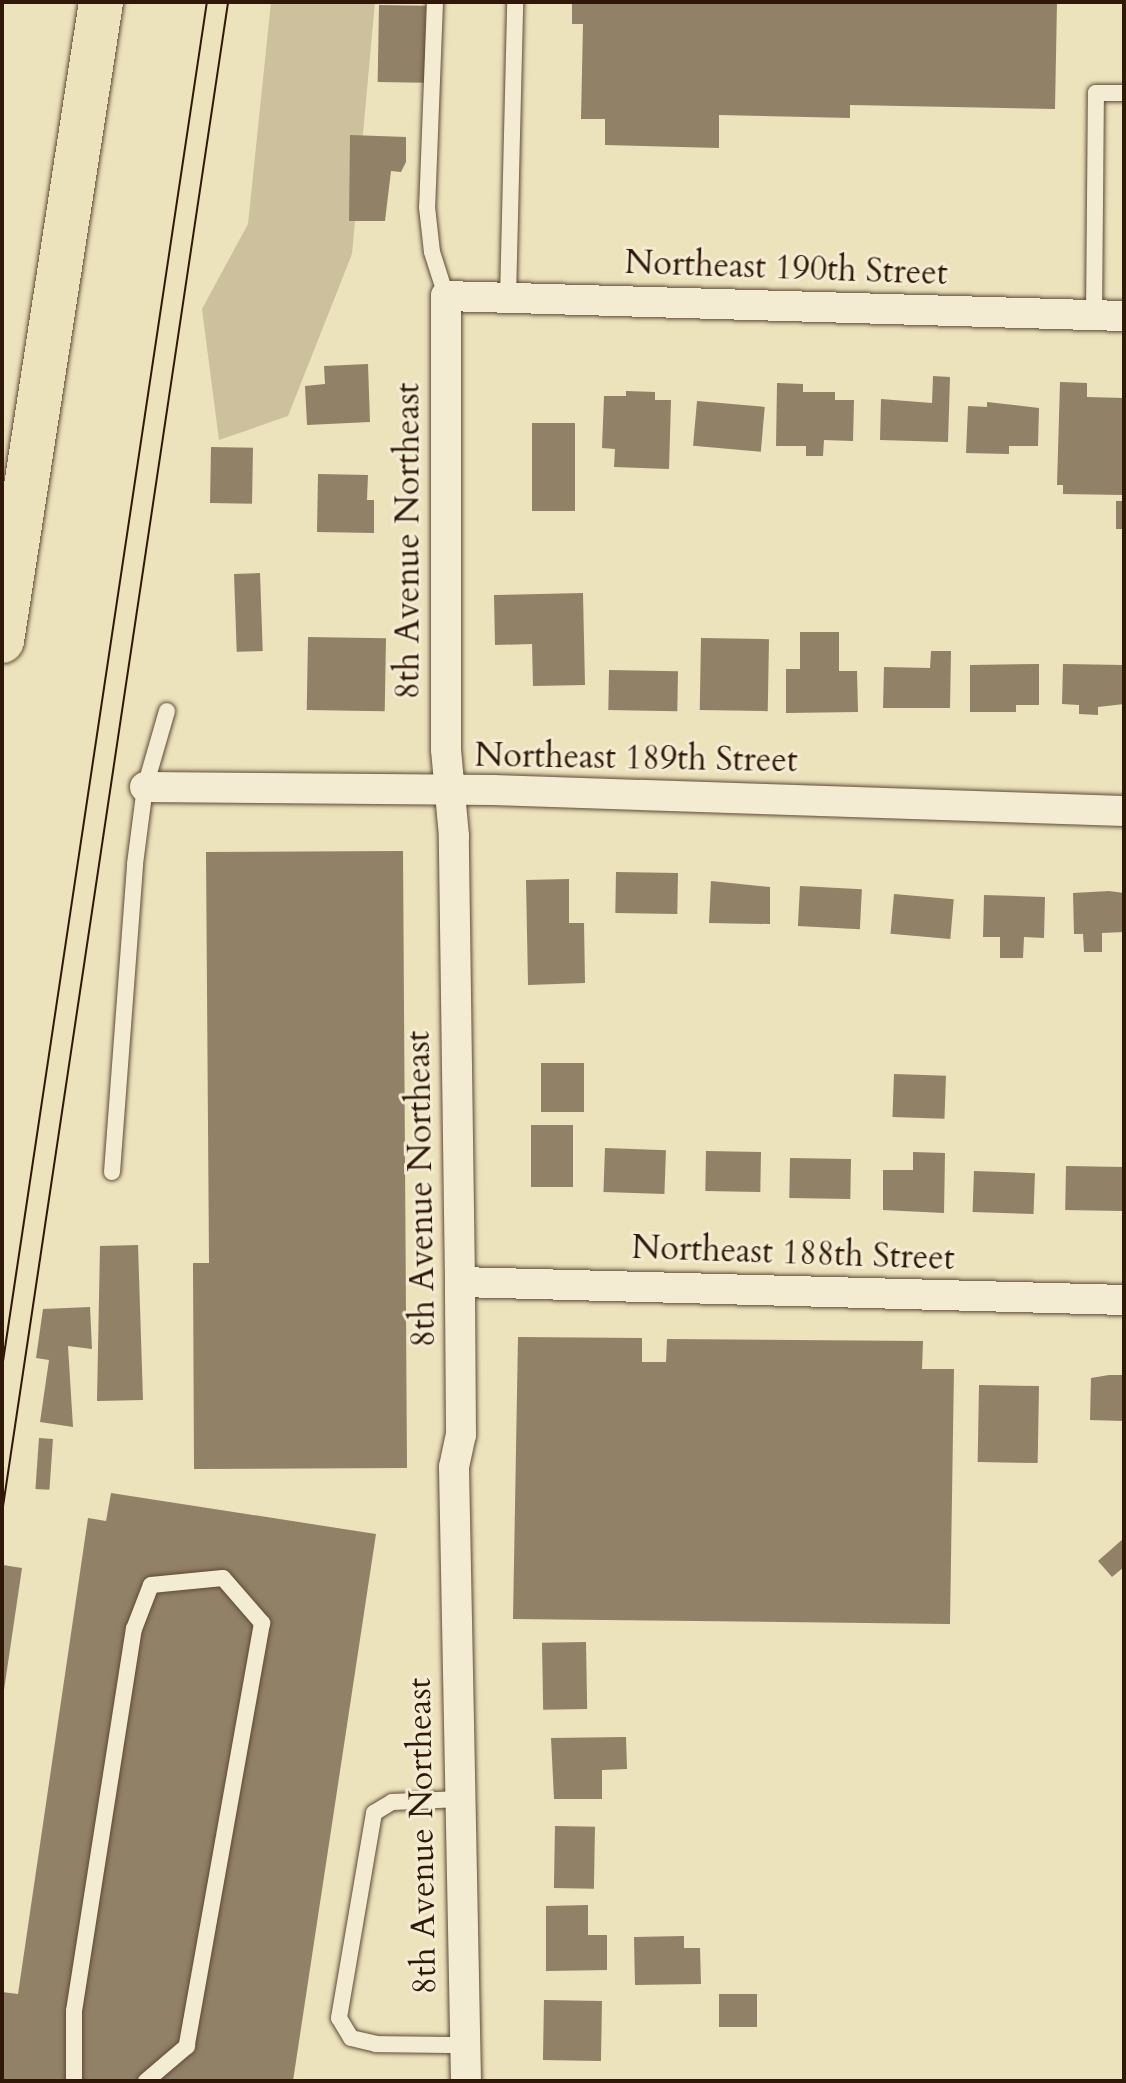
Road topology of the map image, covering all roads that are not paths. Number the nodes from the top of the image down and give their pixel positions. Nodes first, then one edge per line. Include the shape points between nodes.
1 (101, 2) edge
2 (435, 2) edge
3 (515, 2) edge
4 (1124, 93) edge
5 (446, 296) junction
6 (508, 298) junction
7 (1094, 315) junction
8 (1124, 316) edge
9 (2, 641) edge
10 (167, 711) dead end
11 (145, 787) junction
12 (450, 792) junction
13 (1124, 811) edge
14 (112, 1172) dead end
15 (460, 1282) junction
16 (1124, 1300) edge
17 (460, 1799) junction
18 (463, 2045) junction
19 (74, 2081) edge
20 (146, 2081) edge
21 (466, 2081) edge

1 - 9 highway
2 - 5 lane via 427,207 432,252
3 - 6 lane
4 - 7 lane via 1096,93
5 - 6 street, Northeast 190th Street
5 - 12 street, 8th Avenue Northeast
6 - 7 street, Northeast 190th Street
7 - 8 street, Northeast 190th Street
10 - 11 lane
11 - 12 street, Northeast 189th Street
11 - 14 lane
12 - 13 street, Northeast 189th Street
12 - 15 street, 8th Avenue Northeast
15 - 16 street, Northeast 188th Street
15 - 17 street, 8th Avenue Northeast via 461,1435 454,1467
17 - 18 street, 8th Avenue Northeast
17 - 18 lane via 392,1802 374,1813 339,2018 351,2038 376,2044
18 - 21 street, 8th Avenue Northeast
19 - 20 lane via 74,2011 134,1629 151,1585 223,1578 262,1623 187,2046

